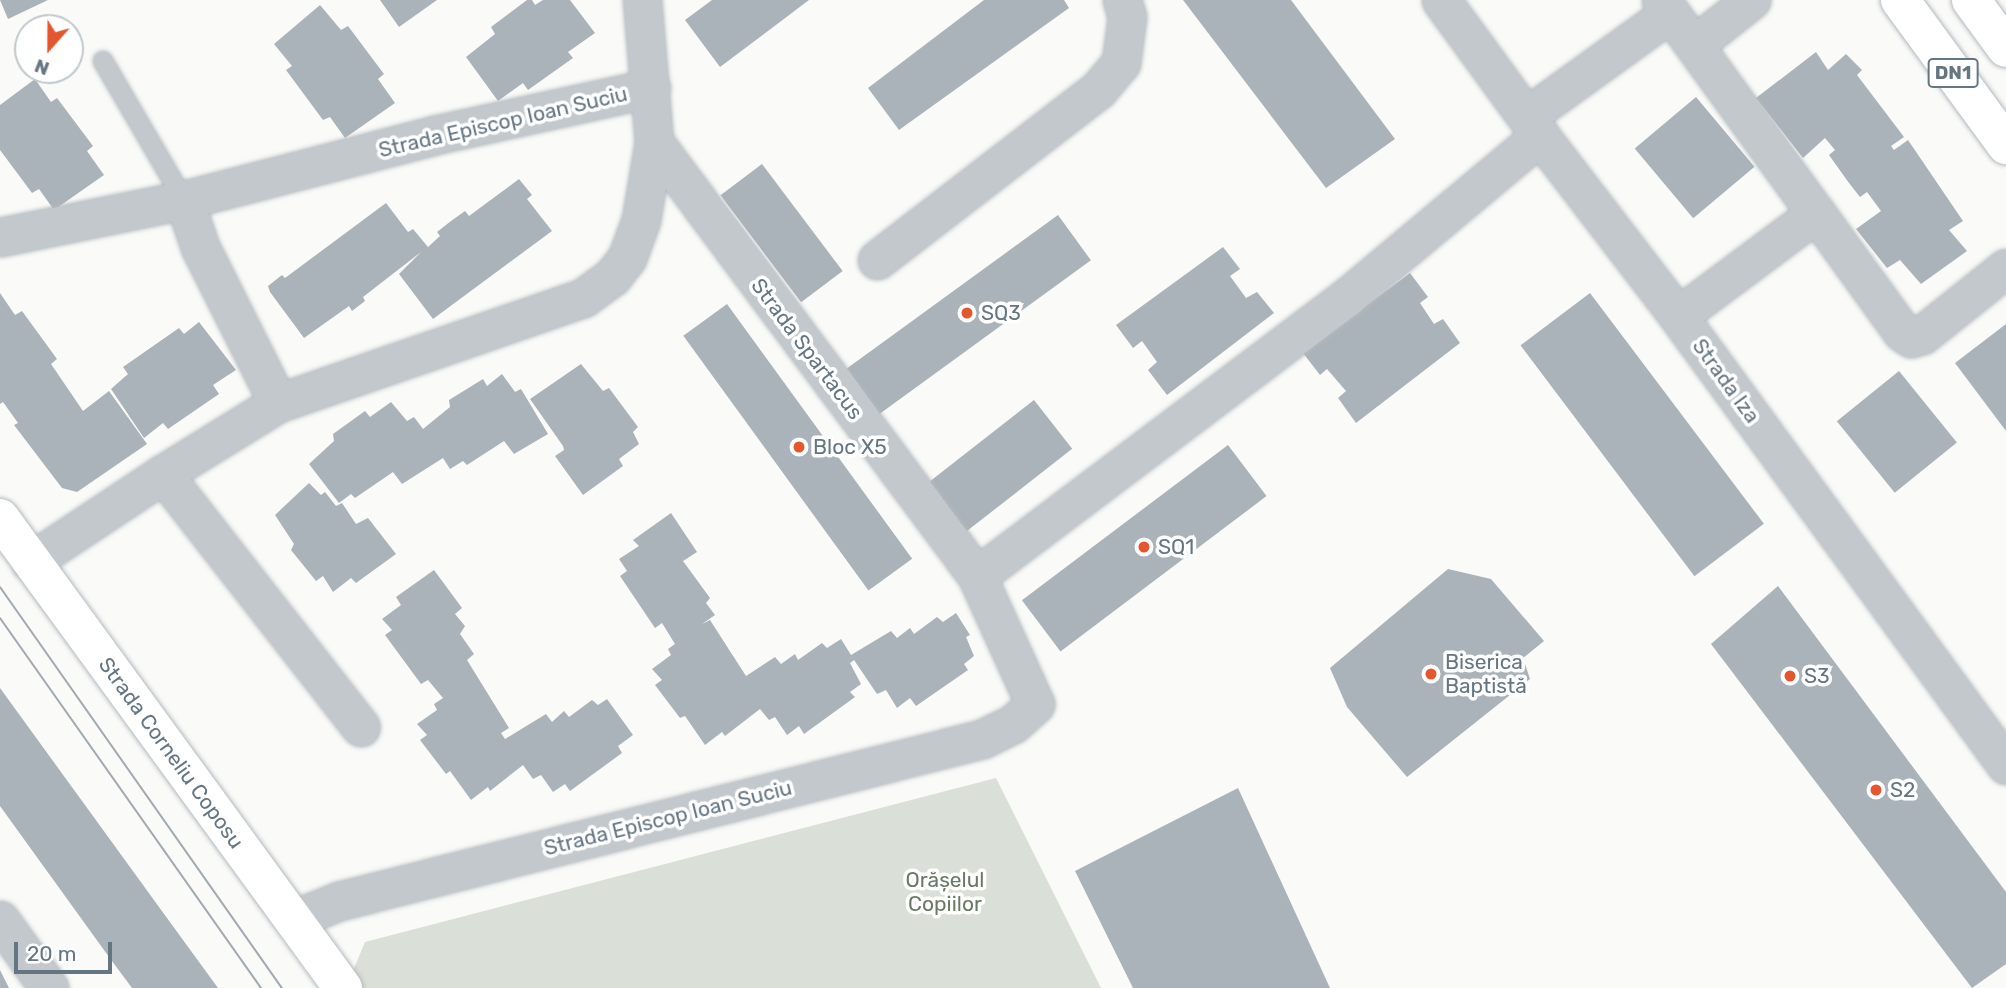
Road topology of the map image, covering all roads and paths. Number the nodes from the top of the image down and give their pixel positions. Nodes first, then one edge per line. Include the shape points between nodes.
1 (642, 0) edge
2 (1122, 0) edge
3 (1441, 0) edge
4 (1751, 0) edge
5 (1900, 0) edge
6 (1971, 0) edge
7 (1666, 6) edge
8 (1694, 45) junction
9 (2006, 48) edge
10 (103, 61) dead end
11 (651, 88) junction
12 (1534, 126) junction
13 (654, 142) junction
14 (2006, 145) edge
15 (184, 200) junction
16 (1816, 213) junction
17 (0, 237) edge
18 (877, 260) dead end
19 (2006, 268) edge
20 (1678, 316) junction
21 (278, 403) junction
22 (163, 474) junction
23 (0, 518) edge
24 (30, 562) junction
25 (977, 576) junction
26 (1035, 704) joint
27 (361, 727) dead end
28 (2006, 765) edge
29 (294, 919) junction
30 (0, 920) edge
31 (49, 988) edge
32 (343, 988) edge

1 - 11 street
2 - 18 street via 1127,17 1121,63 1098,90
3 - 12 street, Strada Iza
4 - 8 street
5 - 14 main road, DN1
6 - 9 main road, DN1
7 - 8 street
7 - 12 street
8 - 16 street
10 - 15 lane
11 - 13 street, Strada Episcop Ioan Suciu
11 - 15 street, Strada Episcop Ioan Suciu via 435,135
12 - 20 street, Strada Iza
12 - 25 street via 1346,298
13 - 21 street, Strada Episcop Ioan Suciu via 641,220 627,258 612,277 583,298
13 - 25 street, Strada Spartacus
15 - 17 street, Strada Episcop Ioan Suciu
15 - 21 street via 200,247
16 - 19 street via 1902,332 1911,338 1922,335
16 - 20 street
20 - 28 street, Strada Iza
21 - 22 street, Strada Episcop Ioan Suciu
22 - 24 street, Strada Episcop Ioan Suciu
22 - 27 street
23 - 24 main road, Strada Corneliu Coposu
24 - 29 main road, Strada Corneliu Coposu
25 - 26 street, Strada Spartacus
26 - 29 street, Strada Episcop Ioan Suciu via 1013,724 982,739 339,901
29 - 32 main road, Strada Corneliu Coposu
30 - 31 street

